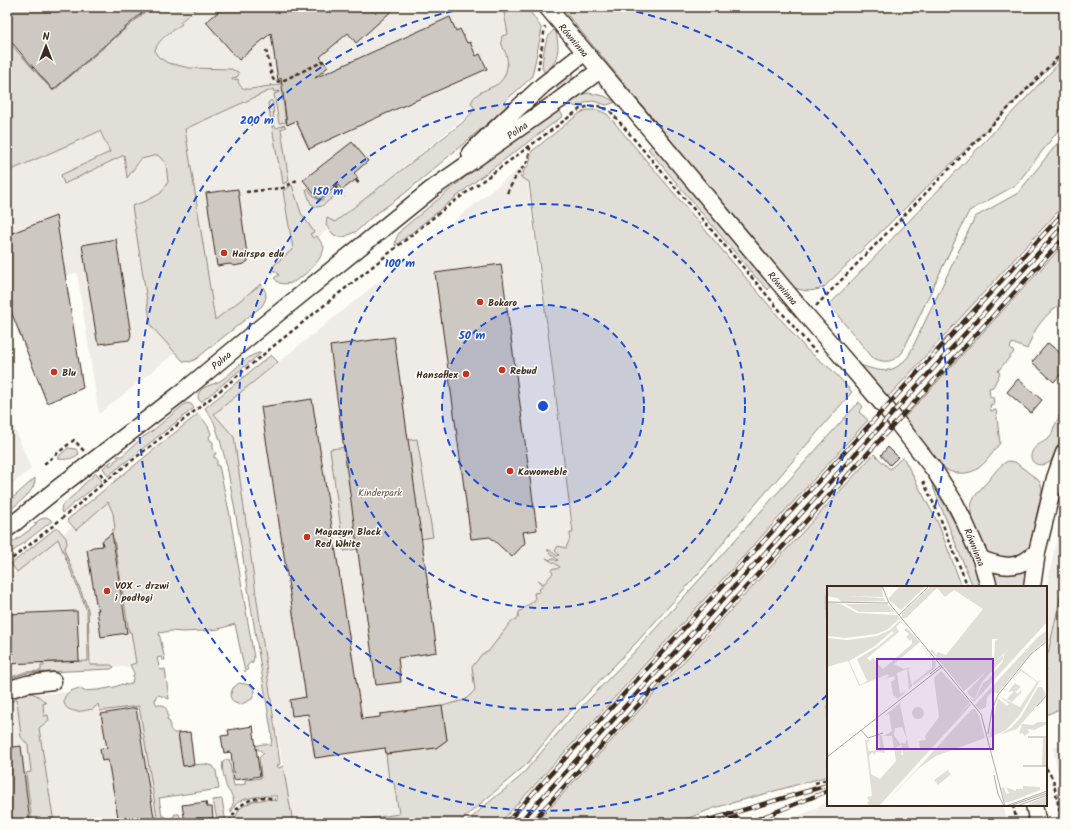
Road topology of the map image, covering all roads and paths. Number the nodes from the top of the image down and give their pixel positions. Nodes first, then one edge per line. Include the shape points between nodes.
1 (547, 7) edge
2 (266, 50) dead end
3 (1064, 51) edge
4 (585, 52) junction
5 (324, 61) dead end
6 (600, 70) junction
7 (530, 147) junction
8 (297, 180) dead end
9 (356, 180) dead end
10 (360, 185) dead end
11 (335, 187) dead end
12 (433, 188) junction
13 (246, 192) dead end
14 (507, 193) dead end
15 (345, 197) dead end
16 (807, 316) junction
17 (817, 352) dead end
18 (1064, 453) edge
19 (920, 476) dead end
20 (7, 529) edge
21 (1037, 552) junction
22 (981, 559) junction
23 (7, 563) edge
24 (968, 586) edge
25 (989, 586) edge
26 (1032, 586) edge
27 (53, 681) dead end
28 (7, 690) edge
29 (1047, 770) edge
30 (827, 779) edge
31 (815, 783) dead end
32 (275, 799) dead end
33 (1013, 806) edge
34 (1034, 806) edge
35 (229, 822) dead end
36 (1017, 823) edge
37 (1038, 823) edge
38 (1062, 823) edge

1 - 4 street, Równinna
2 - 5 path via 275,82
3 - 16 path
4 - 6 street, Równinna
4 - 12 street, Polna via 543,85
6 - 12 street, Polna
6 - 16 street, Równinna
7 - 14 path via 528,162 516,176
7 - 17 path via 587,106 602,107 611,112
7 - 23 path via 438,214
8 - 13 path via 283,188
9 - 10 path
11 - 15 path
12 - 20 street, Polna via 185,390
16 - 22 street, Równinna via 886,408 935,471 955,503
18 - 21 street via 1057,471
19 - 24 path
21 - 22 street via 1023,563 1010,566
21 - 26 street
22 - 25 street, Równinna
27 - 28 street via 27,684
29 - 38 path via 1053,779
30 - 31 path
32 - 35 path via 262,797 250,800 237,809
33 - 36 path
34 - 37 street

